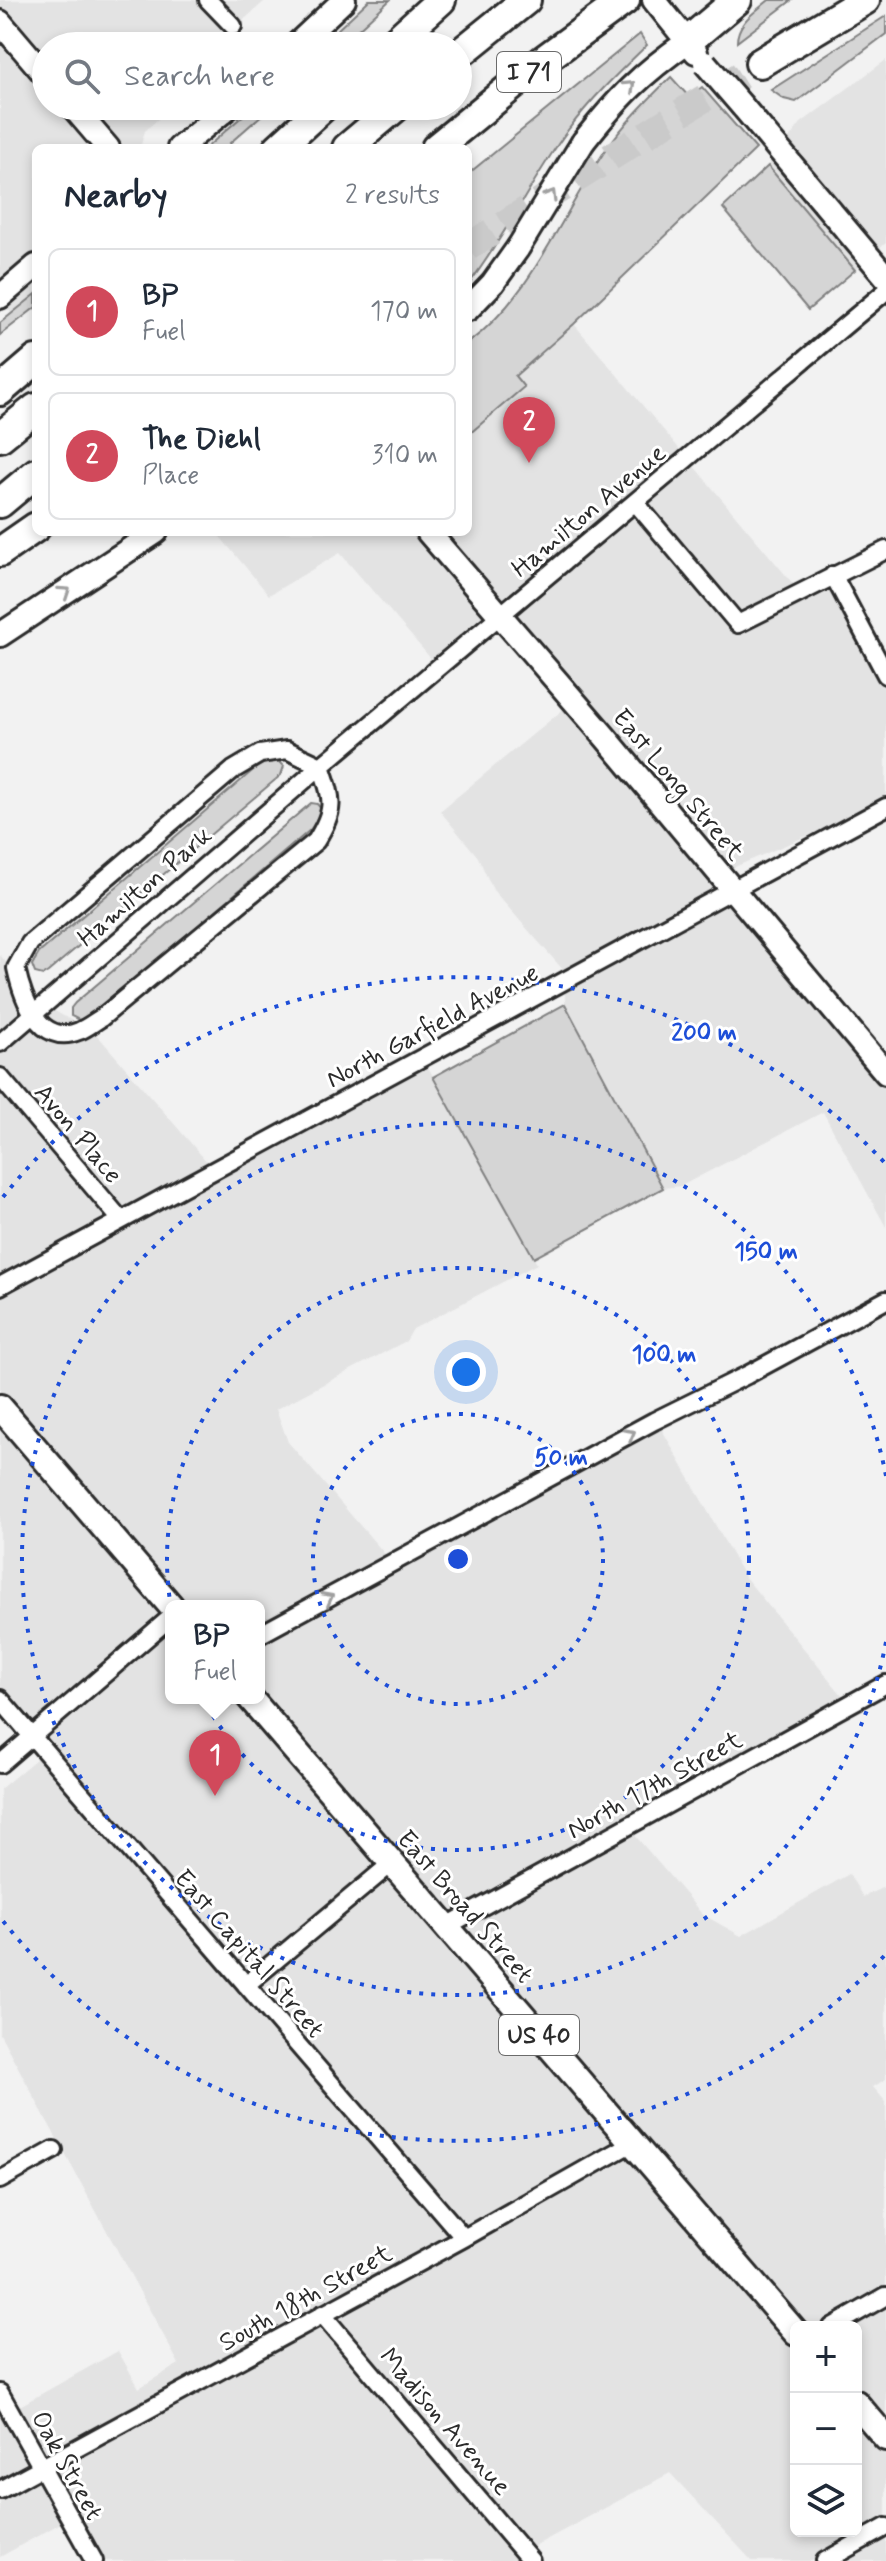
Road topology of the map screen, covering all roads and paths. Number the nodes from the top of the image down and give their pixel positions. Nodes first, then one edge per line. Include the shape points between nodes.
1 (208, 0) edge
2 (344, 0) edge
3 (441, 0) edge
4 (526, 0) edge
5 (625, 0) edge
6 (737, 0) edge
7 (835, 0) edge
8 (865, 0) edge
9 (660, 8) edge
10 (0, 22) edge
11 (233, 26) dead end
12 (310, 32) edge
13 (406, 32) edge
14 (472, 44) edge
15 (696, 52) junction
16 (32, 60) edge
17 (472, 119) edge
18 (84, 120) edge
19 (213, 120) edge
20 (309, 120) edge
21 (380, 120) edge
22 (470, 120) edge
23 (105, 144) edge
24 (184, 144) edge
25 (282, 144) edge
26 (352, 144) edge
27 (441, 144) edge
28 (32, 269) edge
29 (886, 277) edge
30 (886, 291) edge
31 (0, 297) edge
32 (472, 305) edge
33 (32, 363) edge
34 (0, 391) edge
35 (32, 411) edge
36 (0, 437) edge
37 (32, 476) edge
38 (635, 502) junction
39 (0, 503) edge
40 (32, 530) edge
41 (150, 536) edge
42 (431, 536) edge
43 (886, 550) edge
44 (0, 552) edge
45 (833, 575) junction
46 (500, 616) junction
47 (0, 635) edge
48 (886, 675) edge
49 (321, 766) junction
50 (886, 807) edge
51 (731, 891) junction
52 (32, 1015) junction
53 (0, 1043) edge
54 (886, 1073) edge
55 (0, 1077) edge
56 (121, 1220) junction
57 (0, 1286) edge
58 (886, 1300) edge
59 (0, 1407) edge
60 (166, 1600) edge
61 (165, 1622) edge
62 (265, 1632) edge
63 (886, 1684) edge
64 (0, 1699) edge
65 (255, 1704) edge
66 (32, 1737) junction
67 (0, 1764) edge
68 (392, 1863) junction
69 (447, 1926) junction
70 (246, 1985) junction
71 (632, 2143) junction
72 (54, 2150) dead end
73 (0, 2180) edge
74 (464, 2238) junction
75 (886, 2296) edge
76 (322, 2314) junction
77 (842, 2321) edge
78 (790, 2326) edge
79 (0, 2393) edge
80 (862, 2410) edge
81 (886, 2438) edge
82 (42, 2468) junction
83 (0, 2490) edge
84 (886, 2527) edge
85 (94, 2561) edge
86 (531, 2561) edge
87 (825, 2561) edge

1 - 11 street
2 - 12 street
3 - 13 highway
4 - 14 highway
5 - 17 highway, I 71
6 - 15 highway
7 - 8 highway via 760,63
9 - 15 street
10 - 16 street
15 - 29 street, bridge
32 -> 15 street, bridge via 518,248 583,142 619,97 649,69
18 - 23 street
19 - 24 street
20 - 25 highway
21 - 26 highway
22 - 27 highway, I 71
28 - 31 street
30 - 38 street, Hamilton Avenue
33 - 34 highway
35 - 36 highway
37 - 39 highway
38 - 45 street via 738,624
38 - 46 street, Hamilton Avenue
40 - 44 highway
47 -> 41 street
42 - 46 street, East Long Street
43 - 45 street
45 - 48 street
46 - 49 street, Hamilton Avenue
46 - 51 street, East Long Street
49 - 52 street, Hamilton Park
49 - 52 street via 331,795 330,818 316,841 77,1033 55,1032
49 - 52 street via 287,750 260,754 233,770 30,943 16,968
50 - 51 street, North Garfield Avenue
51 - 54 street, East Long Street
51 - 56 street, North Garfield Avenue
52 - 53 street, Hamilton Park
55 - 56 street, Avon Place
56 - 57 street, North Garfield Avenue
62 -> 58 street
59 - 60 main road
61 - 66 street
63 - 69 street, North 17th Street
64 - 66 street, East Capital Street
65 - 68 main road, East Broad Street / US 40
66 - 67 street
66 - 70 street, East Capital Street
68 - 69 main road, East Broad Street / US 40
68 - 70 street
69 - 71 main road, East Broad Street / US 40
70 - 74 street, East Capital Street
71 - 74 street, South 18th Street
71 - 78 main road, East Broad Street / US 40
72 - 73 street
74 - 76 street, South 18th Street
75 - 77 street
76 - 82 street, South 18th Street
76 - 86 street, Madison Avenue
79 - 82 street, Oak Street
80 - 81 main road
82 - 83 street, South 18th Street
82 - 85 street, Oak Street
84 - 87 street

